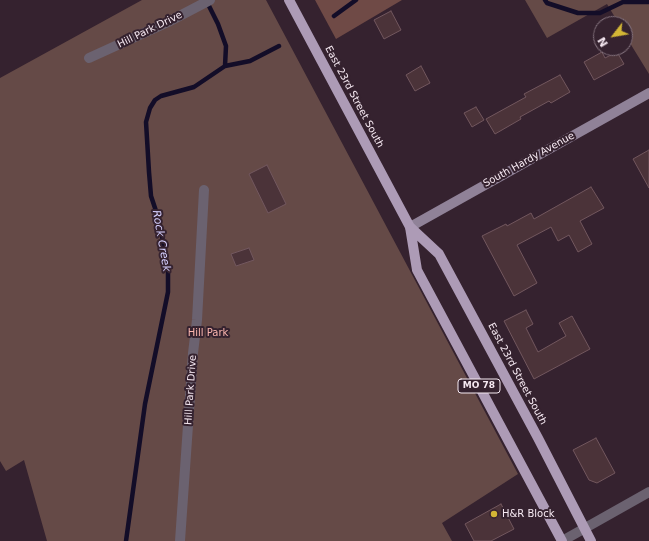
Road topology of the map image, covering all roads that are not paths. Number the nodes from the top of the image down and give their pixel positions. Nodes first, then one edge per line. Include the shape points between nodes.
1 (210, 0) edge
2 (289, 0) edge
3 (89, 58) dead end
4 (649, 93) edge
5 (204, 190) dead end
6 (410, 227) junction
7 (649, 492) edge
8 (584, 528) junction
9 (180, 541) edge
10 (562, 541) edge
11 (591, 541) edge

1 - 3 street, Hill Park Drive
2 - 6 main road, East 23rd Street South / MO 78
4 - 6 street, South Hardy Avenue
5 - 9 street, Hill Park Drive via 198,314 192,361
6 - 8 main road, East 23rd Street South / MO 78 via 439,254
6 - 10 main road, East 23rd Street South / MO 78 via 417,270
7 - 8 street
8 - 10 street
8 - 11 main road, East 23rd Street South / MO 78

